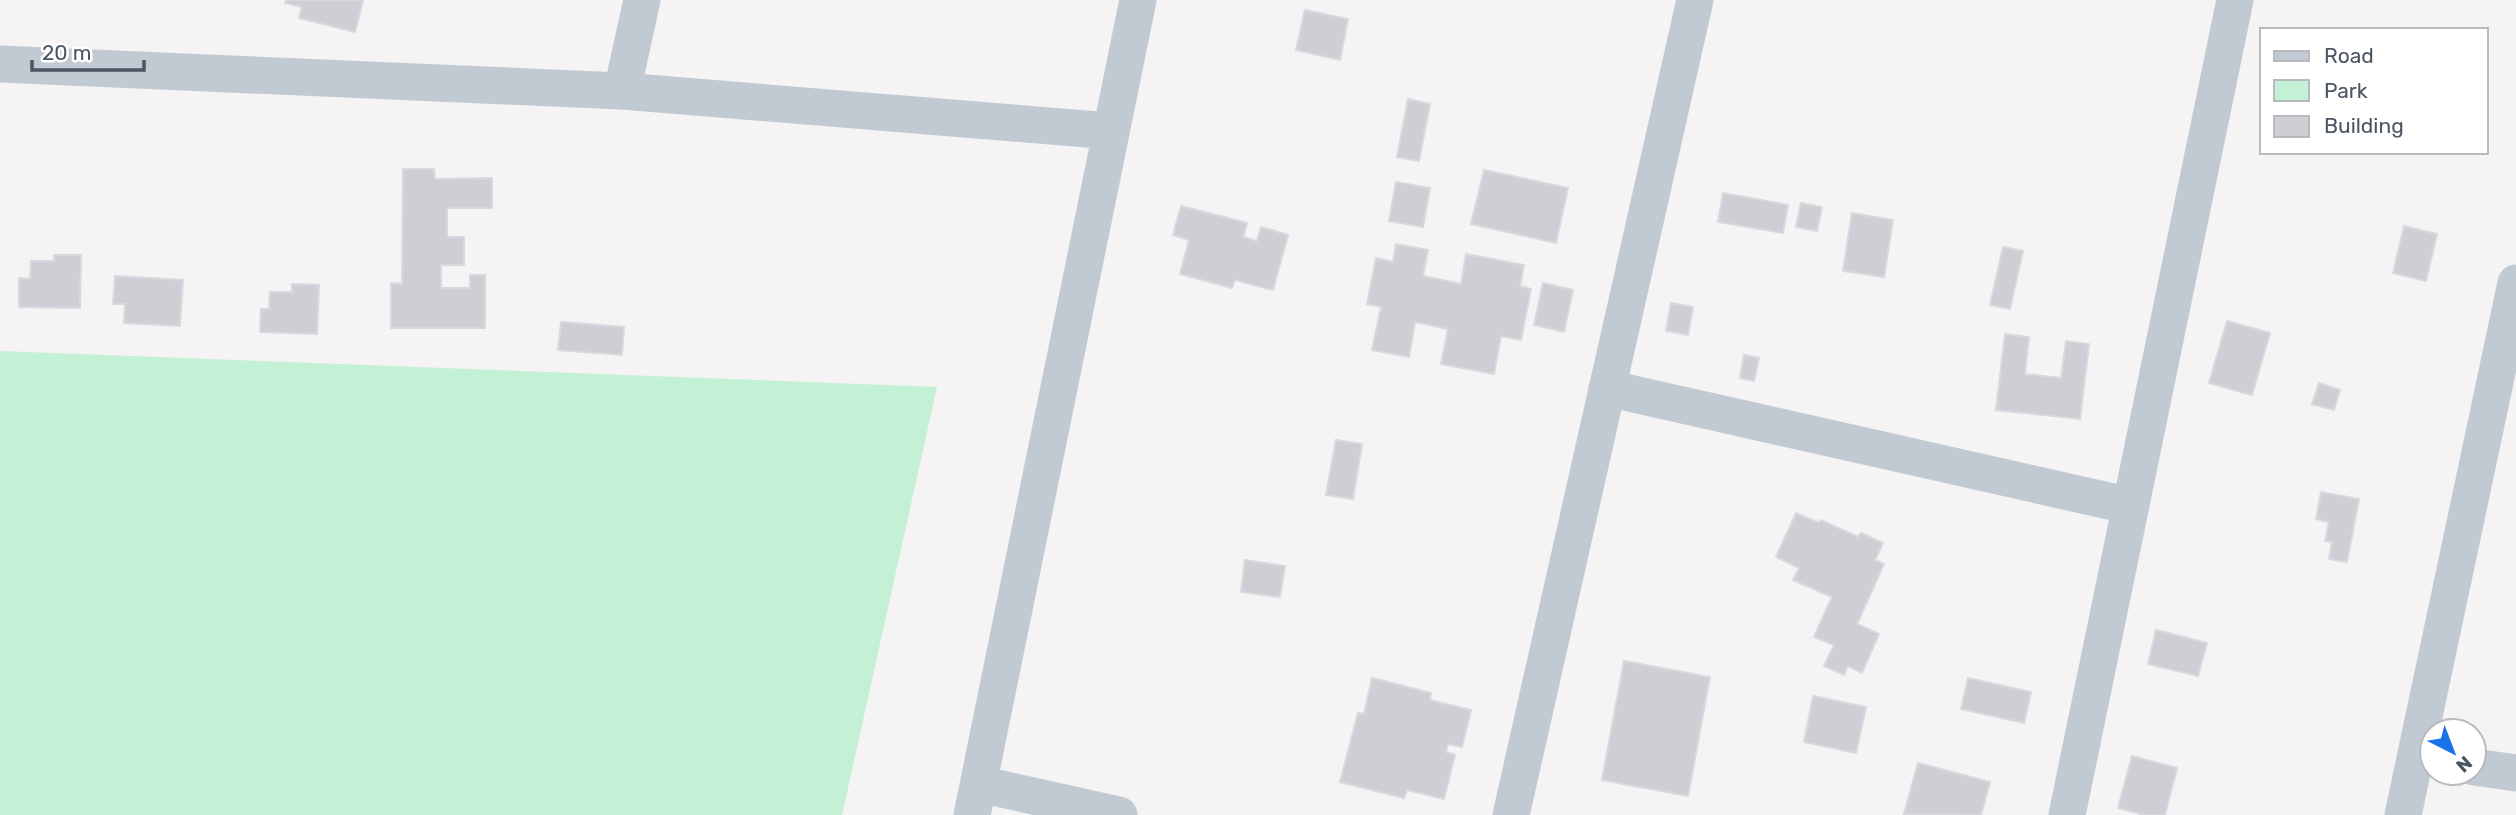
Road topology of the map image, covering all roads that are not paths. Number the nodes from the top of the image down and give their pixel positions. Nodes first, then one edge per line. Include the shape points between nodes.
1 (642, 0) edge
2 (1138, 0) edge
3 (1695, 0) edge
4 (2235, 0) edge
5 (0, 64) edge
6 (622, 91) junction
7 (1111, 131) junction
8 (2516, 283) edge
9 (1607, 388) junction
10 (2131, 506) junction
11 (2432, 717) edge
12 (2488, 769) edge
13 (2516, 773) edge
14 (2418, 775) edge
15 (976, 799) edge
16 (1119, 815) edge
17 (1511, 815) edge
18 (2067, 815) edge
19 (2403, 815) edge

1 - 6 street
2 - 7 street
3 - 9 street
4 - 10 street
5 - 6 street
6 - 7 street
7 - 15 street
8 - 11 street
9 - 10 street
9 - 17 street
10 - 18 street
12 - 13 street
14 - 19 street
15 - 16 street

